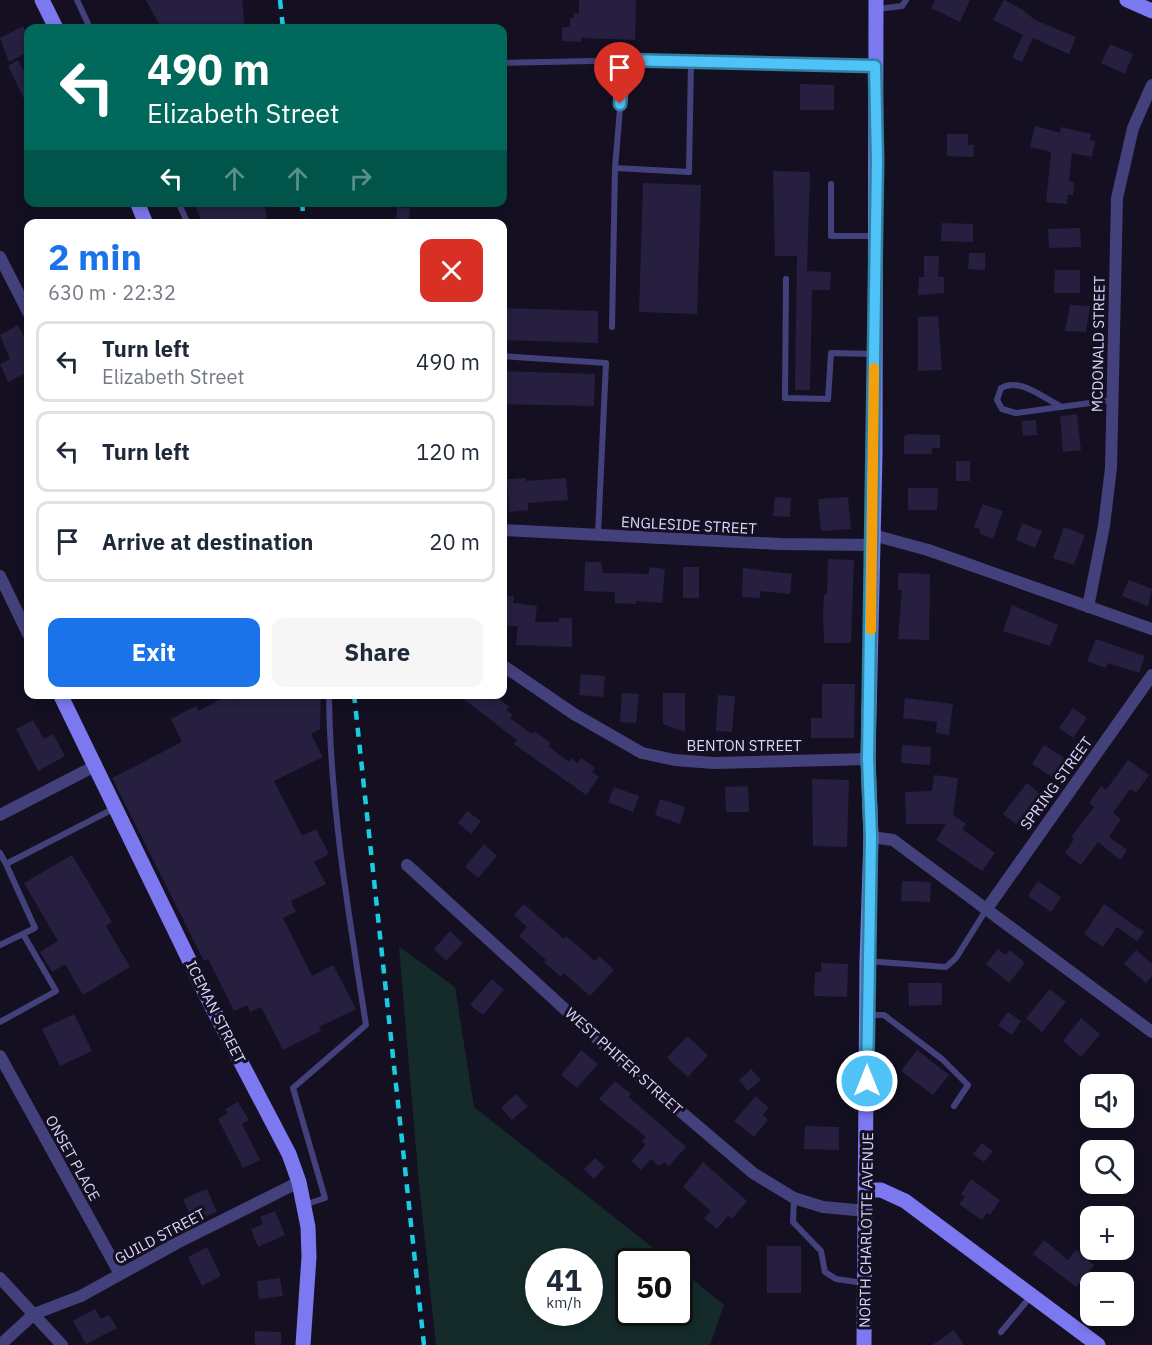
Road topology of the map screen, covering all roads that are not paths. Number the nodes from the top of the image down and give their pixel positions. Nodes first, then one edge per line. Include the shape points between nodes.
1 (42, 0) edge
2 (77, 0) edge
3 (906, 0) edge
4 (1127, 0) edge
5 (875, 4) edge
6 (1152, 11) edge
7 (54, 24) edge
8 (88, 24) edge
9 (624, 60) junction
10 (691, 61) junction
11 (507, 63) edge
12 (875, 66) junction
13 (1152, 85) edge
14 (615, 168) junction
15 (831, 183) dead end
16 (876, 236) junction
17 (0, 257) edge
18 (786, 279) dead end
19 (24, 304) edge
20 (612, 327) dead end
21 (874, 354) junction
22 (507, 356) edge
23 (1112, 400) junction
24 (1062, 407) junction
25 (507, 530) edge
26 (598, 535) junction
27 (873, 540) junction
28 (0, 576) edge
29 (1088, 607) junction
30 (24, 626) edge
31 (1152, 628) edge
32 (507, 667) edge
33 (1152, 675) edge
34 (62, 699) edge
35 (329, 699) edge
36 (868, 759) junction
37 (95, 766) junction
38 (116, 807) junction
39 (0, 815) edge
40 (871, 837) junction
41 (0, 854) edge
42 (6, 864) junction
43 (407, 865) dead end
44 (986, 910) junction
45 (23, 934) junction
46 (0, 945) edge
47 (867, 961) junction
48 (868, 1015) junction
49 (0, 1022) edge
50 (1152, 1031) edge
51 (0, 1056) edge
52 (954, 1106) dead end
53 (299, 1182) junction
54 (866, 1190) junction
55 (794, 1198) junction
56 (304, 1205) junction
57 (866, 1211) junction
58 (120, 1274) junction
59 (0, 1278) edge
60 (865, 1283) junction
61 (1032, 1295) junction
62 (34, 1314) junction
63 (1001, 1332) dead end
64 (0, 1345) edge
65 (62, 1345) edge
66 (303, 1345) edge
67 (864, 1345) edge
68 (1098, 1345) edge

1 - 7 main road
2 - 8 lane
3 - 5 lane via 902,6
4 - 6 main road
5 - 12 main road, NORTH CHARLOTTE AVENUE
9 - 10 lane
9 - 11 lane
9 - 14 lane
10 - 12 lane
10 - 14 lane via 689,172
12 - 16 main road, NORTH CHARLOTTE AVENUE
13 - 23 street, MCDONALD STREET via 1133,128 1117,198
14 - 20 lane
15 - 16 lane via 831,236
16 - 21 main road, NORTH CHARLOTTE AVENUE
17 - 19 street
18 - 21 lane via 785,398 828,399 831,353
21 - 27 main road, NORTH CHARLOTTE AVENUE
22 - 26 lane via 606,363
23 - 24 lane
23 - 29 street, MCDONALD STREET via 1110,479
24 - 24 lane via 1016,414 1002,409 997,399 1001,388 1021,385
25 - 26 street, ENGLESIDE STREET
26 - 27 street, ENGLESIDE STREET via 780,544
27 - 29 street, ENGLESIDE STREET via 927,550
27 - 36 main road, NORTH CHARLOTTE AVENUE
28 - 30 street
29 - 31 street, ENGLESIDE STREET
32 - 36 street, BENTON STREET via 574,714 642,753 714,763
33 - 44 street, SPRING STREET
34 - 37 main road, ICEMAN STREET
35 - 56 lane via 349,917 366,1025 293,1088 325,1198
36 - 40 main road, NORTH CHARLOTTE AVENUE
37 - 38 main road, ICEMAN STREET
37 - 39 street
38 - 42 lane
38 - 53 main road, ICEMAN STREET via 211,1005 289,1154
40 - 44 street via 893,840
40 - 47 main road, NORTH CHARLOTTE AVENUE
41 - 42 lane
42 - 45 lane via 35,928
43 - 55 street, WEST PHIFER STREET via 626,1065 753,1173
44 - 47 lane via 956,958 946,967
44 - 50 street
45 - 46 lane
45 - 49 lane via 56,991
47 - 48 main road, NORTH CHARLOTTE AVENUE
48 - 52 lane via 884,1016 942,1059 968,1085
48 - 54 main road, NORTH CHARLOTTE AVENUE
51 - 58 street, ONSET PLACE
53 - 56 main road, ICEMAN STREET
53 - 58 street, GUILD STREET
54 - 57 main road, NORTH CHARLOTTE AVENUE
54 - 61 main road via 881,1190 905,1201
55 - 57 street, WEST PHIFER STREET via 823,1207
55 - 60 lane via 793,1222 821,1251 825,1272 836,1279
56 - 66 main road, ICEMAN STREET via 309,1257
57 - 60 main road, NORTH CHARLOTTE AVENUE
58 - 62 street, GUILD STREET via 81,1296
59 - 62 street
60 - 67 main road, NORTH CHARLOTTE AVENUE
61 - 63 lane
61 - 68 main road
62 - 64 street
62 - 65 street

